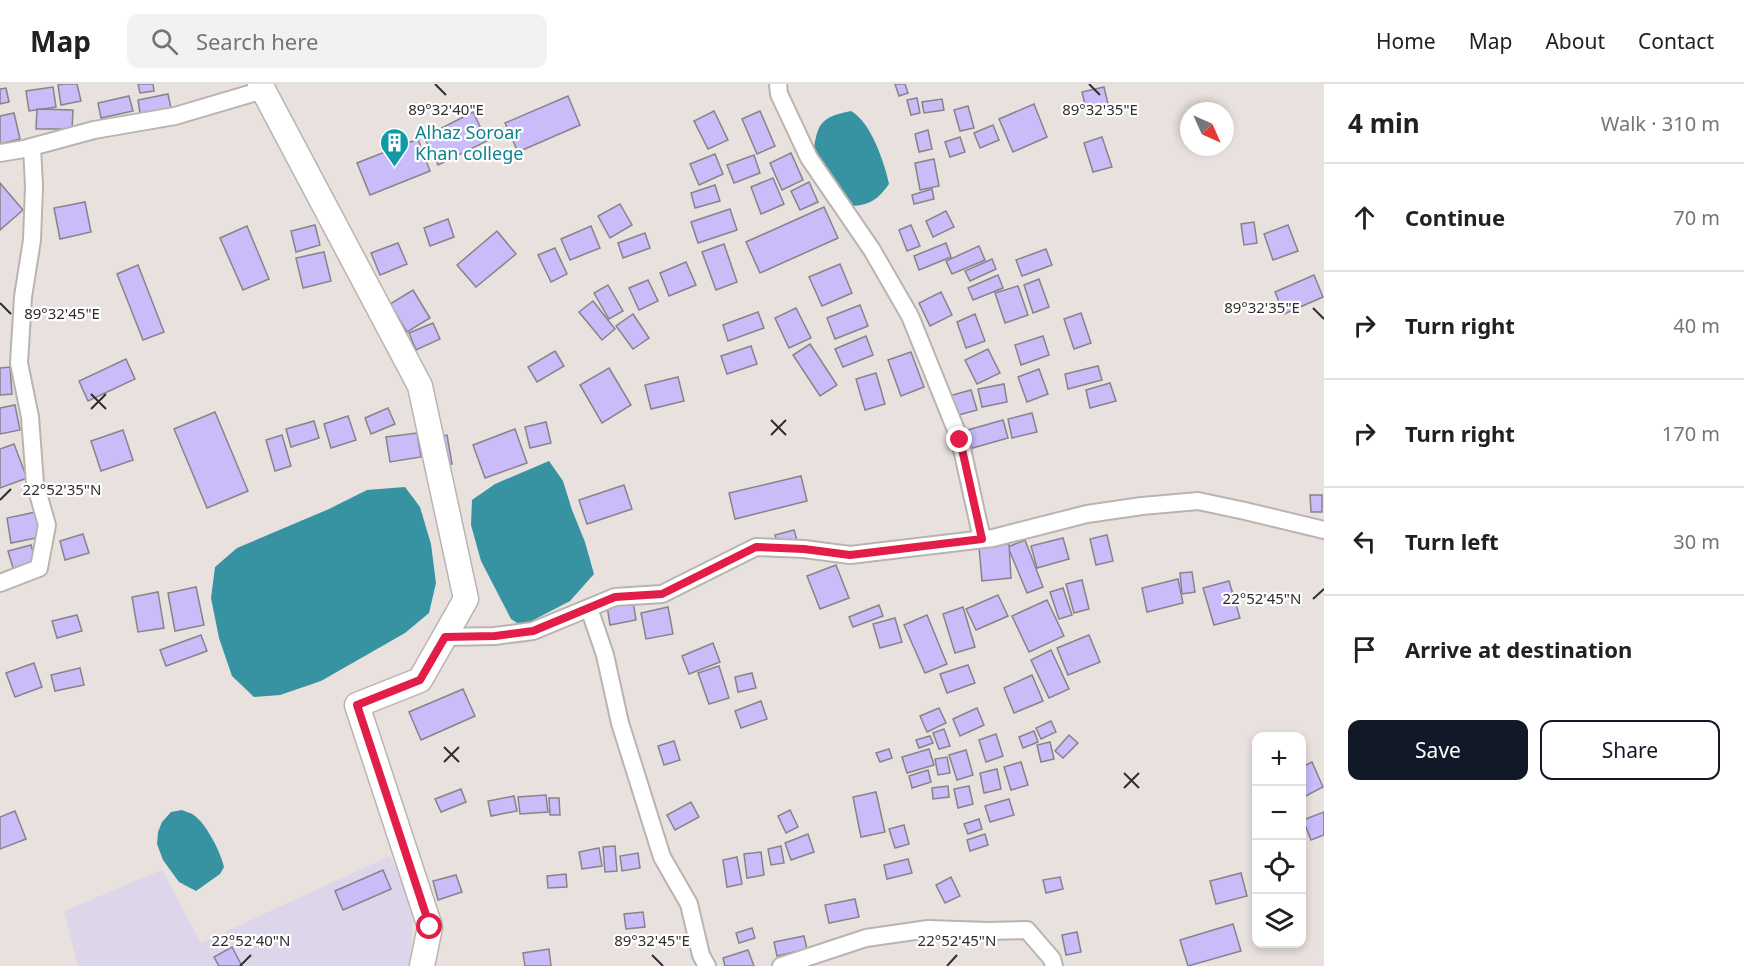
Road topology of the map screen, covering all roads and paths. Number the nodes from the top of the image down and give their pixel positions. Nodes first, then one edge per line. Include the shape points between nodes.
1 (778, 84) edge
2 (262, 87) edge
3 (32, 147) junction
4 (0, 153) edge
5 (1324, 530) edge
6 (982, 539) junction
7 (0, 583) edge
8 (589, 608) junction
9 (445, 637) junction
10 (422, 966) edge
11 (707, 966) edge
12 (781, 966) edge
13 (1054, 966) edge

1 - 6 street via 809,158 872,250 910,316 960,440
2 - 3 street via 175,116 94,130
2 - 9 street via 420,387 466,599
3 - 4 street
3 - 7 street via 32,240 19,363 30,417 35,483 47,525 39,568
5 - 6 street via 1198,501 1087,514
6 - 8 street via 850,555 756,547 662,594 615,597
8 - 9 street via 533,631
8 - 11 street via 662,857 689,904
9 - 10 street via 420,680 357,705 430,927
12 - 13 street via 866,938 928,929 1027,930

